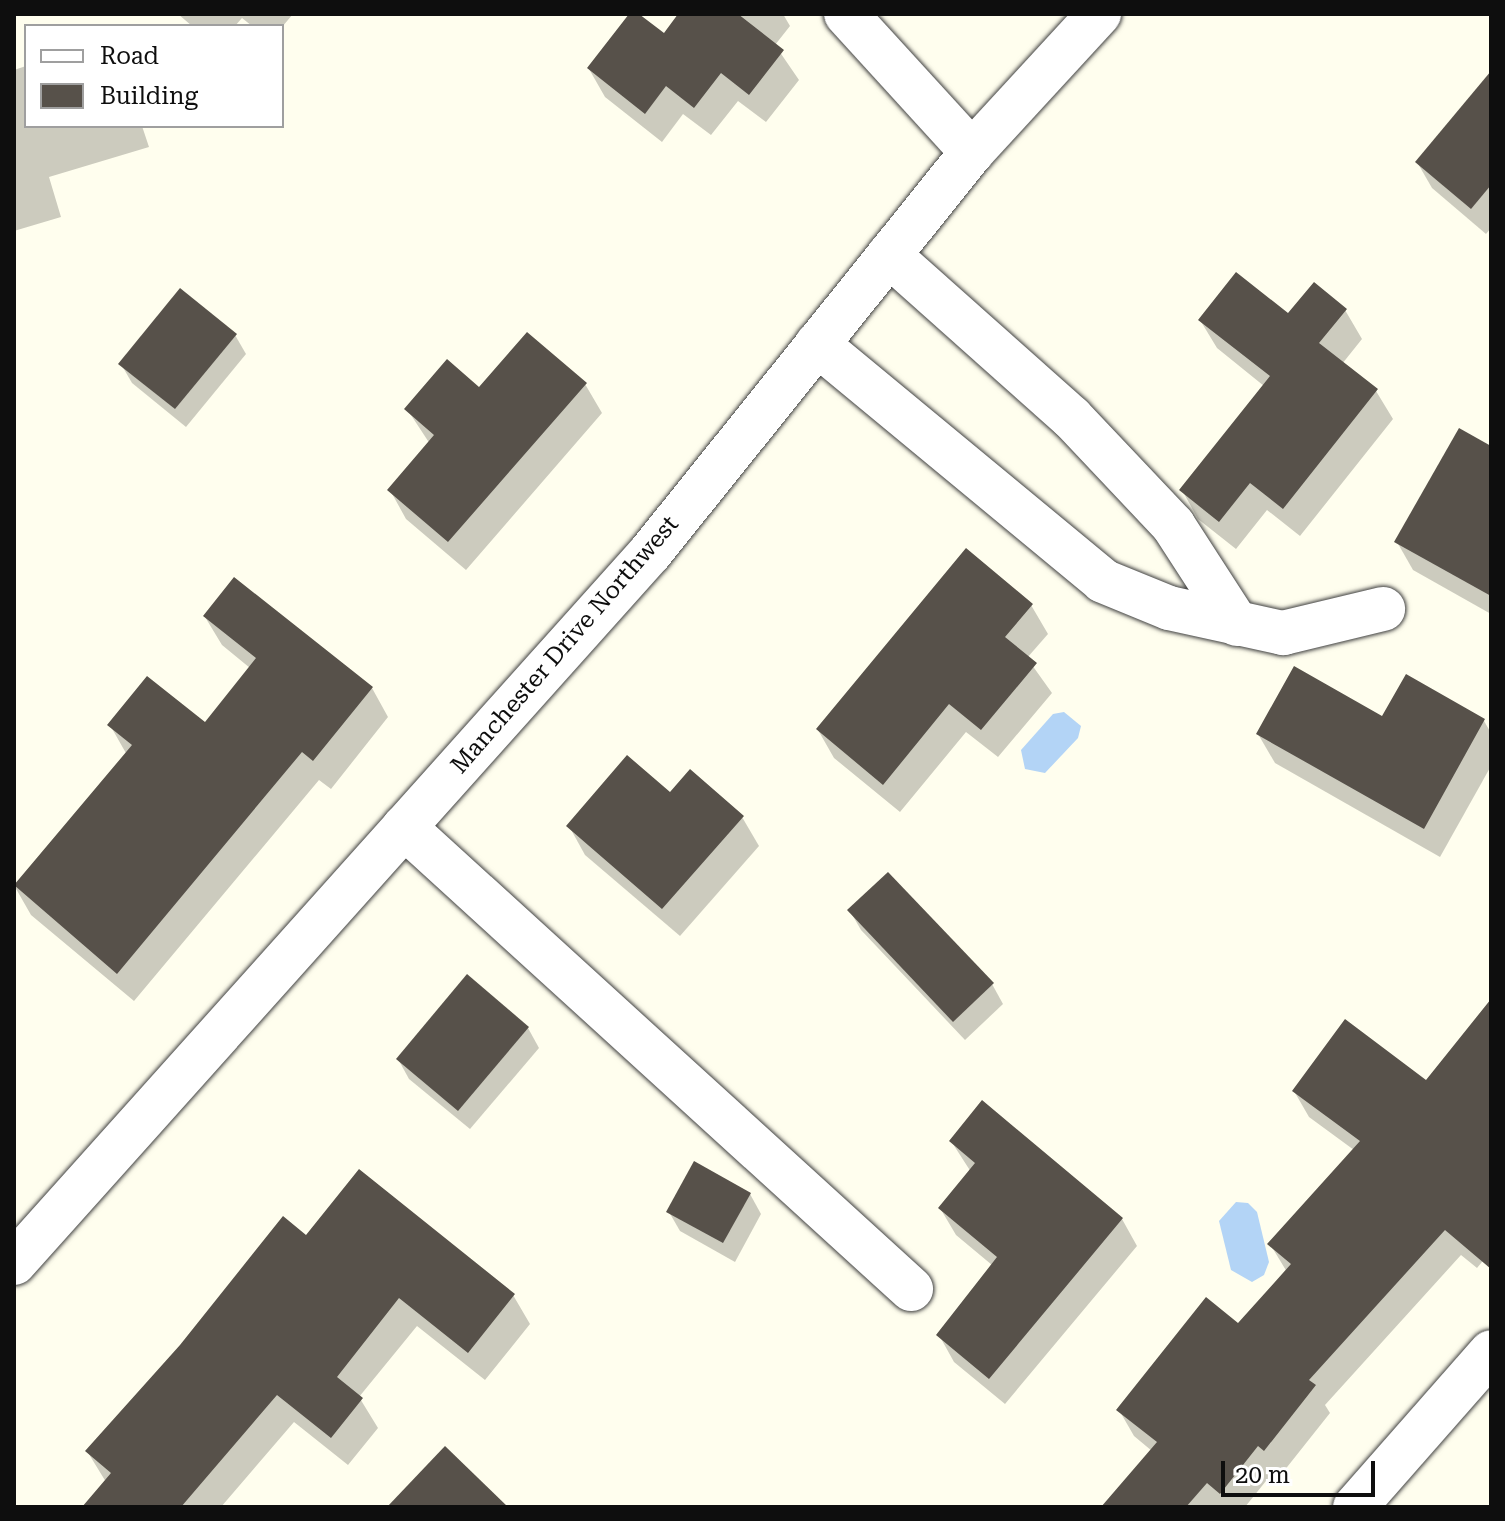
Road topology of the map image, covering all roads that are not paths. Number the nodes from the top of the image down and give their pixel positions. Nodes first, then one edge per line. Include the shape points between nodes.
1 (846, 14) edge
2 (1099, 14) edge
3 (972, 152) junction
4 (889, 255) junction
5 (817, 344) junction
6 (1383, 609) dead end
7 (1237, 624) junction
8 (404, 827) junction
9 (14, 1263) edge
10 (911, 1289) dead end
11 (1491, 1352) edge
12 (1355, 1507) edge

1 - 3 street
2 - 3 street, Manchester Drive Northwest
3 - 4 street, Manchester Drive Northwest
4 - 5 street, Manchester Drive Northwest
4 - 7 street via 1081,428 1173,525
5 - 7 street via 1103,581 1169,608
5 - 8 street, Manchester Drive Northwest via 650,553
6 - 7 street via 1283,633
8 - 9 street, Manchester Drive Northwest
8 - 10 street
11 - 12 street

